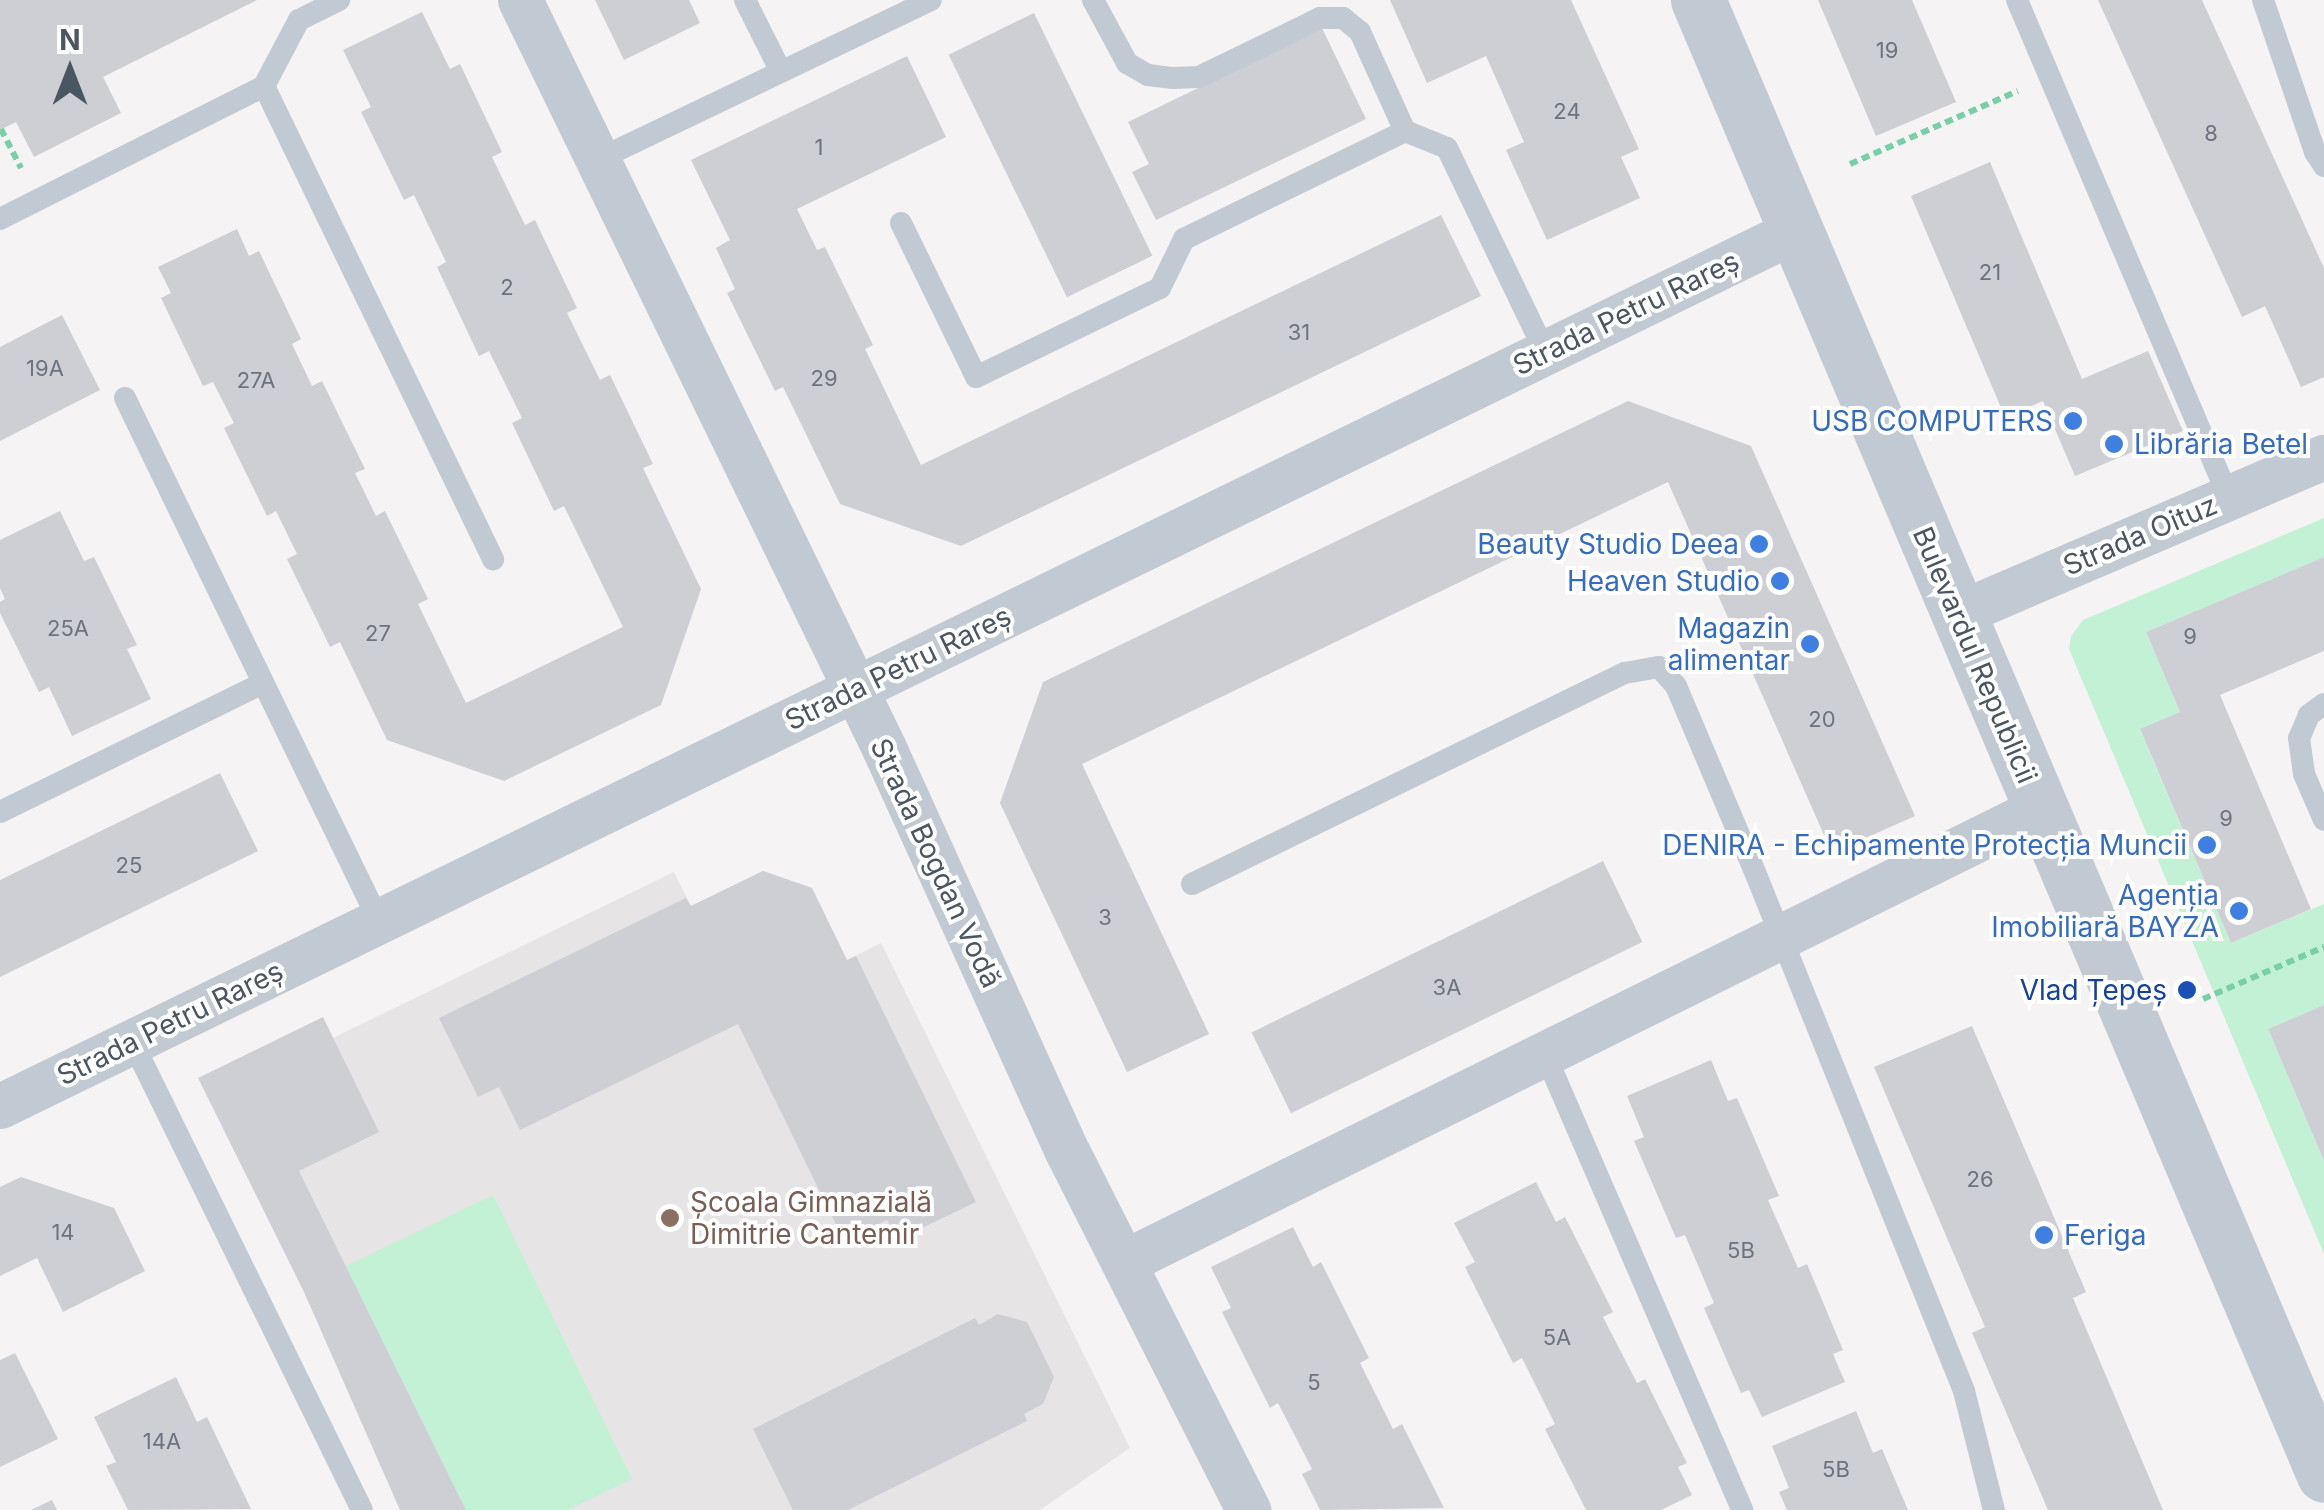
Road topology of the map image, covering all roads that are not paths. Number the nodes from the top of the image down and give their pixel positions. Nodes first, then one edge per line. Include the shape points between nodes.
1 (339, 0) edge
2 (520, 0) edge
3 (745, 0) edge
4 (931, 0) edge
5 (1093, 0) edge
6 (1698, 0) edge
7 (2017, 0) edge
8 (2263, 0) edge
9 (781, 72) junction
10 (264, 86) junction
11 (1406, 132) junction
12 (598, 160) junction
13 (2324, 166) edge
14 (0, 219) edge
15 (900, 222) dead end
16 (1796, 230) junction
17 (1546, 352) junction
18 (125, 398) dead end
19 (2324, 456) edge
20 (2228, 498) junction
21 (493, 559) dead end
22 (1956, 614) junction
23 (263, 683) junction
24 (855, 689) junction
25 (2324, 704) edge
26 (2039, 809) junction
27 (0, 812) edge
28 (2324, 820) edge
29 (1192, 884) dead end
30 (379, 921) junction
31 (1779, 937) junction
32 (132, 1042) junction
33 (1545, 1054) junction
34 (0, 1106) edge
35 (1124, 1262) junction
36 (2321, 1463) edge
37 (362, 1510) edge
38 (1248, 1510) edge
39 (1742, 1510) edge
40 (1994, 1510) edge

1 - 10 lane via 299,20
2 - 12 street, Strada Bogdan Vodă
3 - 9 lane
4 - 9 lane
5 - 11 lane via 1127,63 1172,78 1199,76 1320,18 1343,18 1360,32
6 - 16 street, Bulevardul Republicii
7 - 20 lane
8 - 13 lane
9 - 12 lane
10 - 14 lane
10 - 21 lane
11 - 15 lane via 1184,239 1160,288 976,378
11 - 17 lane via 1447,148
12 - 24 street, Strada Bogdan Vodă
16 - 17 street, Strada Petru Rareș
16 - 22 street, Bulevardul Republicii
17 - 24 street, Strada Petru Rareș
18 - 23 lane
19 - 20 street, Strada Oituz
20 - 22 street, Strada Oituz
22 - 26 street, Bulevardul Republicii
23 - 27 lane
23 - 30 lane
24 - 30 street, Strada Petru Rareș
24 - 35 street, Strada Bogdan Vodă
25 - 28 lane via 2309,715 2300,738 2304,774
26 - 31 street
26 - 36 street, Bulevardul Republicii
29 - 31 lane via 1624,673 1660,667 1676,686
30 - 32 street, Strada Petru Rareș
31 - 33 street
31 - 40 lane via 1964,1391
32 - 34 street, Strada Petru Rareș
32 - 37 lane
33 - 35 street
33 - 39 lane
35 - 38 street, Strada Bogdan Vodă

